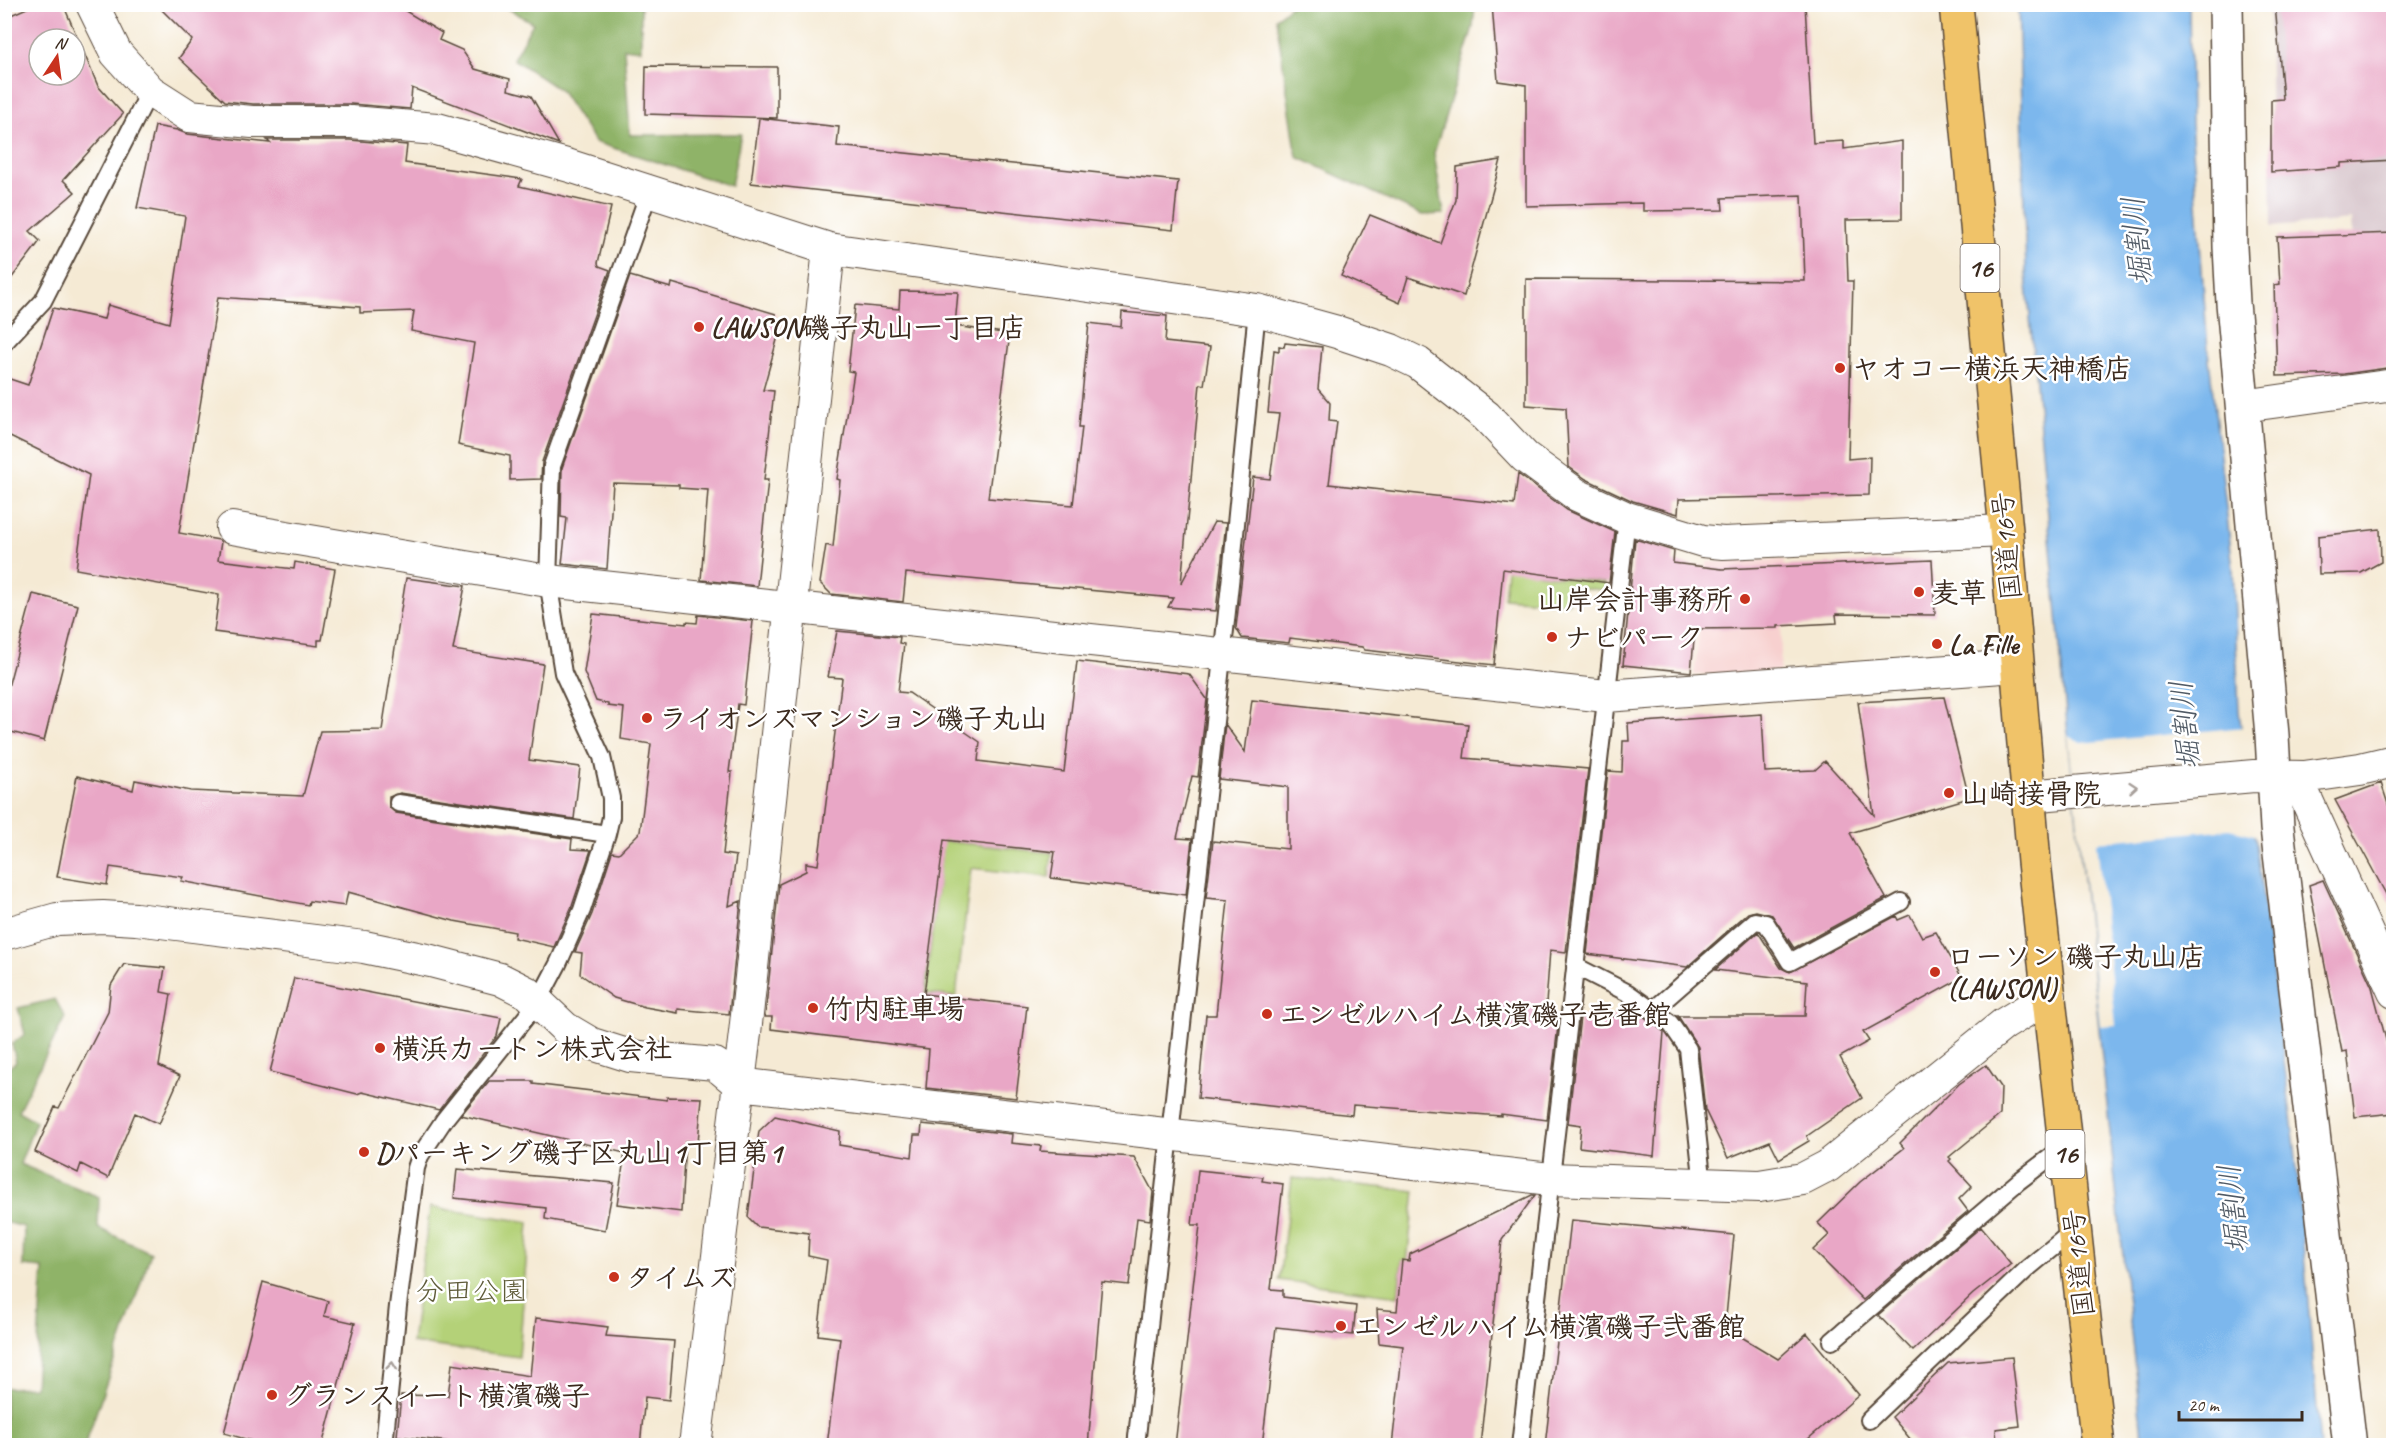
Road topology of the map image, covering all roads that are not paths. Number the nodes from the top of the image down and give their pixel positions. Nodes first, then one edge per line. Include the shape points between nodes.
1 (92, 4) edge
2 (1956, 4) edge
3 (2226, 4) edge
4 (150, 91) junction
5 (649, 192) junction
6 (829, 249) junction
7 (1257, 310) junction
8 (4, 344) edge
9 (2394, 385) edge
10 (2243, 406) junction
11 (1627, 518) junction
12 (232, 528) dead end
13 (2006, 531) junction
14 (548, 581) junction
15 (790, 609) junction
16 (1222, 656) junction
17 (2016, 666) junction
18 (1606, 696) junction
19 (2394, 761) edge
20 (2264, 777) junction
21 (2028, 796) junction
22 (398, 803) dead end
23 (607, 834) junction
24 (1901, 902) dead end
25 (4, 934) edge
26 (1575, 966) junction
27 (2394, 992) edge
28 (2050, 996) junction
29 (538, 1002) junction
30 (1652, 1011) junction
31 (739, 1084) junction
32 (1169, 1135) junction
33 (2065, 1146) junction
34 (1550, 1179) junction
35 (1703, 1186) junction
36 (2074, 1230) junction
37 (1832, 1341) dead end
38 (1869, 1420) dead end
39 (384, 1446) edge
40 (695, 1446) edge
41 (1136, 1446) edge
42 (1520, 1446) edge
43 (2098, 1446) edge
44 (2350, 1446) edge

1 - 4 street via 116,53
2 - 13 highway, 国道16号 / 16
3 - 10 street via 2230,247
4 - 5 street via 189,116 437,129
4 - 8 lane via 43,301
5 - 6 street
5 - 14 lane via 552,466
6 - 7 street
6 - 15 street
7 - 11 street via 1337,332 1418,363 1486,416 1526,457 1577,495
7 - 16 lane
9 - 10 street
10 - 20 street
11 - 13 street via 1703,541 1723,543
11 - 18 lane
12 - 14 street
13 - 17 highway, 国道16号 / 16
14 - 15 street
14 - 23 lane via 563,673 602,757 611,798
15 - 16 street
15 - 31 street
16 - 18 street
16 - 32 lane
17 - 18 street
17 - 21 highway, 国道16号 / 16
18 - 26 lane
19 - 20 street via 2304,777
21 -> 20 street
20 - 27 street via 2304,794
20 - 44 street via 2277,828
21 - 28 highway, 国道16号 / 16
22 - 23 lane
23 - 29 lane via 582,910
24 - 30 lane via 1790,962 1766,923 1755,921
25 - 29 street via 57,919 103,916 316,940 398,953 500,979
26 - 30 lane via 1628,993
26 - 34 lane
28 - 33 highway, 国道16号 / 16
28 - 35 street via 2004,1024 1828,1166 1803,1179 1759,1186
29 - 31 street via 565,1028 592,1044 630,1056 715,1064
39 -> 29 lane via 398,1306 420,1156
30 - 35 lane via 1670,1023 1688,1049
31 - 32 street
31 - 40 street
32 - 34 street
32 - 41 lane
33 - 36 highway, 国道16号 / 16
33 - 37 lane
34 - 35 street
34 - 42 lane
36 - 38 lane via 2028,1268
36 - 43 highway, 国道16号 / 16

